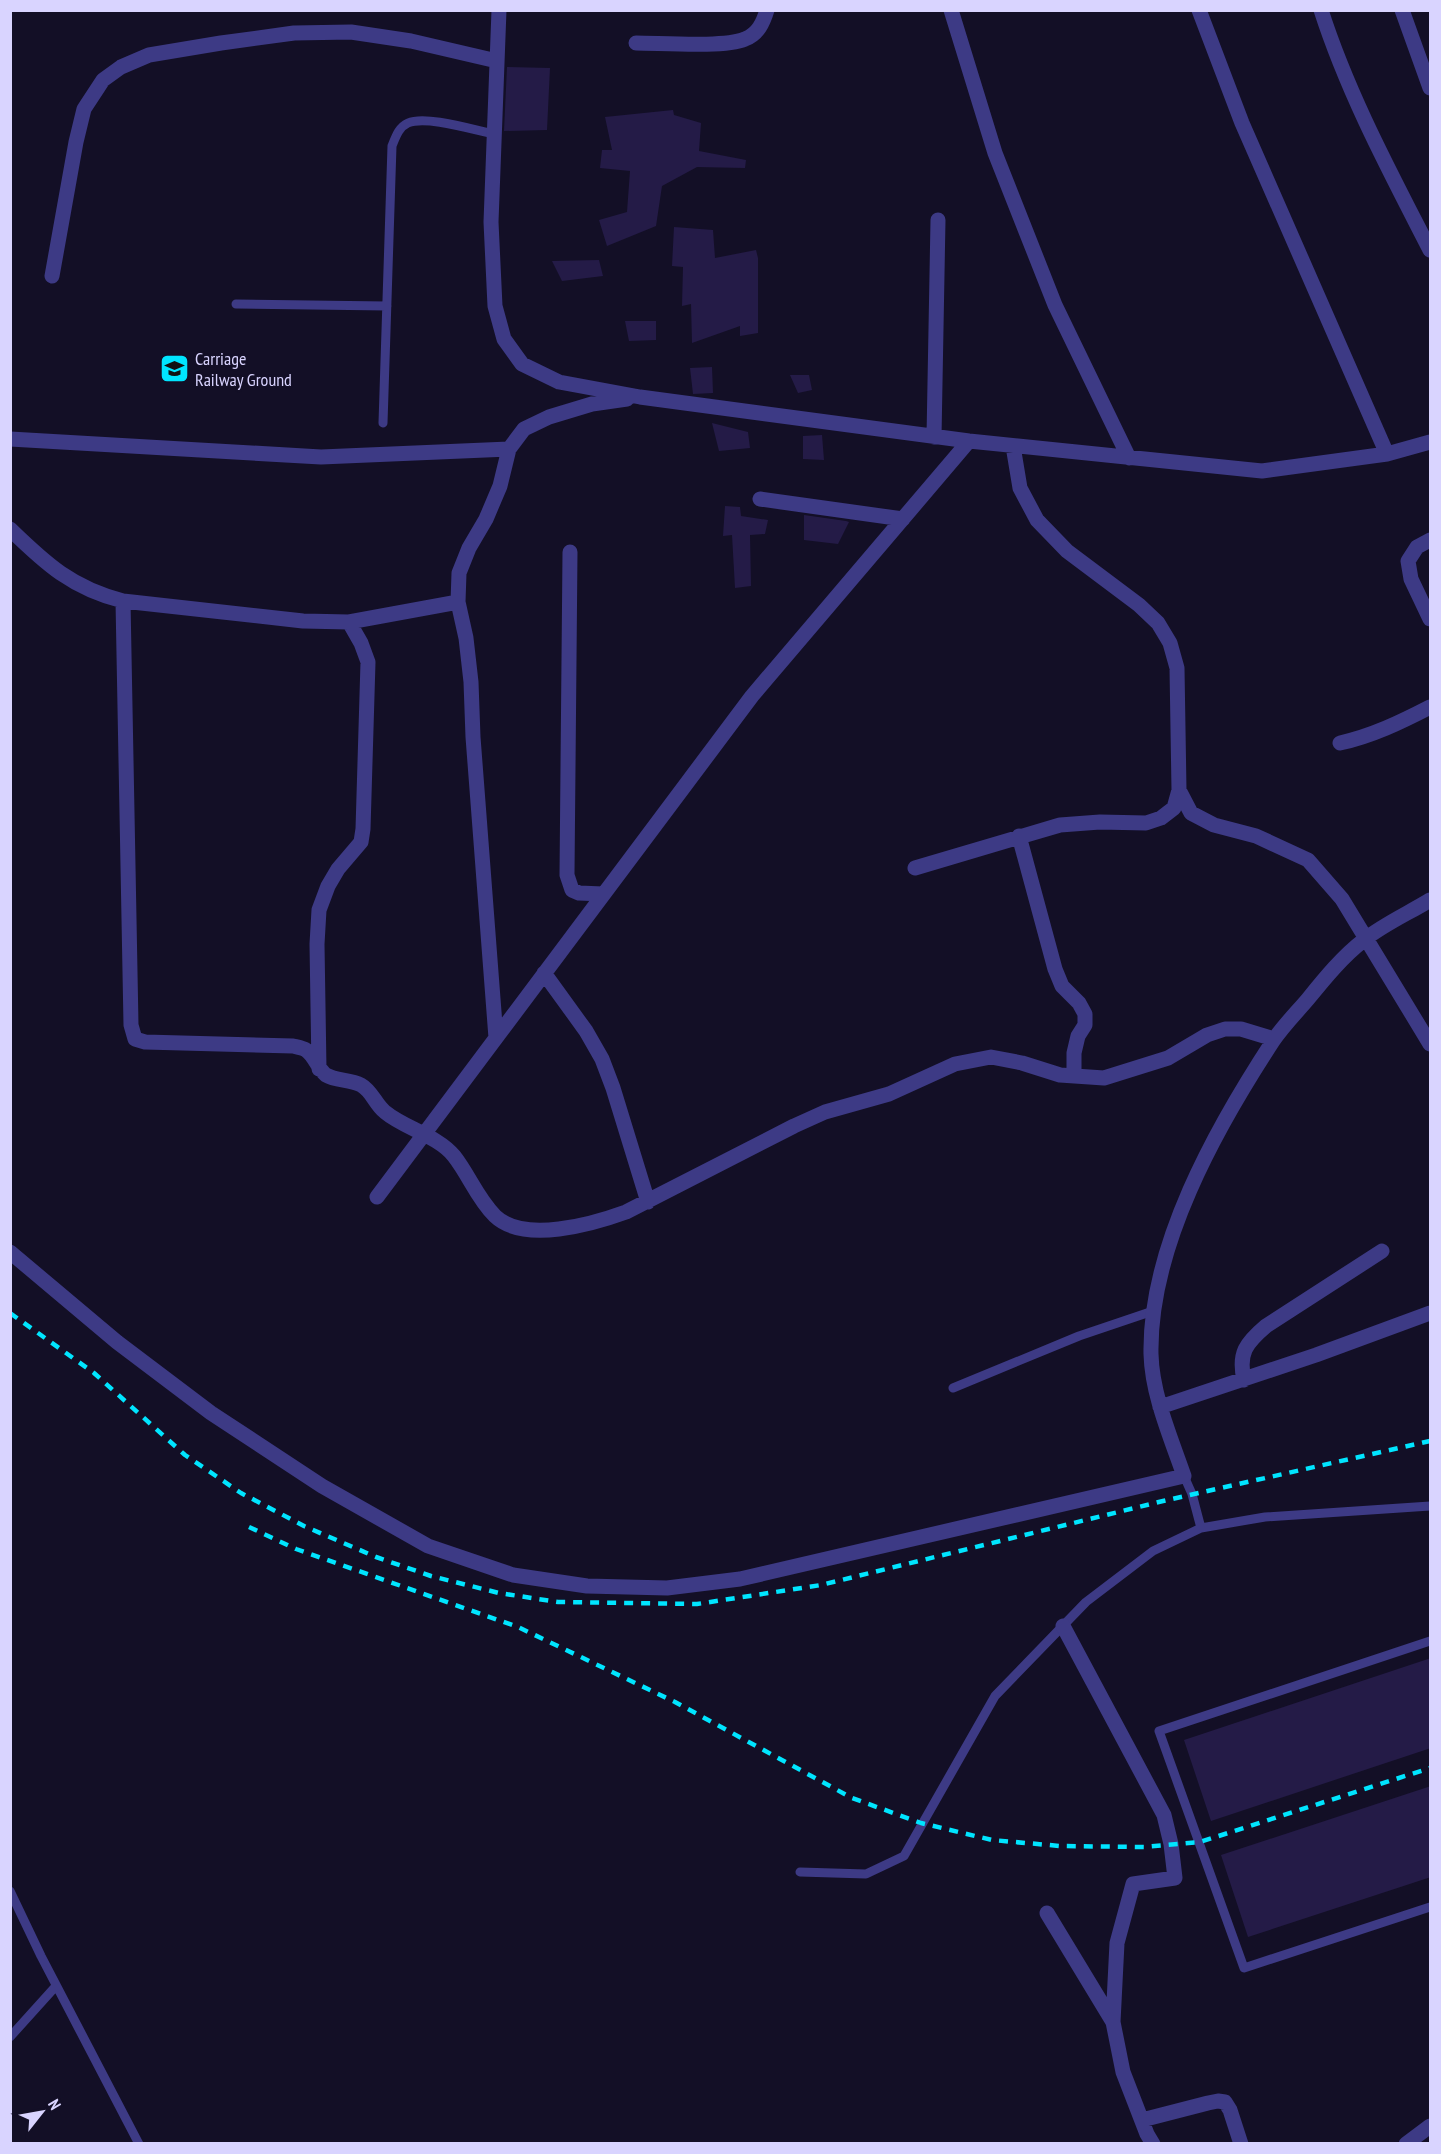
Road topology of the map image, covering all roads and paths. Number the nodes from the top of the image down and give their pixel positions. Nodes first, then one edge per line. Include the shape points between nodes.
1 (499, 10) edge
2 (767, 10) edge
3 (951, 10) edge
4 (1199, 10) edge
5 (1321, 10) edge
6 (1402, 10) edge
7 (636, 43) dead end
8 (497, 62) junction
9 (1431, 88) edge
10 (494, 134) junction
11 (938, 220) dead end
12 (1431, 250) edge
13 (52, 276) dead end
14 (236, 304) dead end
15 (387, 306) junction
16 (640, 397) junction
17 (383, 423) dead end
18 (934, 437) junction
19 (10, 439) edge
20 (969, 441) junction
21 (1431, 442) edge
22 (1013, 446) junction
23 (508, 450) junction
24 (1387, 454) junction
25 (1129, 458) junction
26 (760, 499) dead end
27 (903, 519) junction
28 (10, 529) edge
29 (1431, 540) edge
30 (570, 552) dead end
31 (123, 601) junction
32 (458, 602) junction
33 (1431, 619) edge
34 (349, 622) junction
35 (1431, 708) edge
36 (1340, 743) dead end
37 (1179, 789) junction
38 (1019, 836) junction
39 (915, 868) dead end
40 (603, 894) junction
41 (1431, 900) edge
42 (1365, 939) junction
43 (544, 973) junction
44 (496, 1038) junction
45 (1274, 1039) junction
46 (1431, 1044) edge
47 (319, 1069) junction
48 (1074, 1076) junction
49 (423, 1135) junction
50 (377, 1197) dead end
51 (648, 1202) junction
52 (1382, 1251) dead end
53 (10, 1252) edge
54 (1153, 1311) junction
55 (1431, 1313) edge
56 (1244, 1380) junction
57 (953, 1388) dead end
58 (1160, 1407) junction
59 (1184, 1476) junction
60 (1431, 1506) edge
61 (1201, 1528) junction
62 (1063, 1626) junction
63 (1431, 1641) edge
64 (800, 1872) dead end
65 (10, 1891) edge
66 (1431, 1907) edge
67 (1047, 1913) dead end
68 (56, 1986) junction
69 (1113, 2022) junction
70 (10, 2037) edge
71 (1142, 2120) junction
72 (1431, 2127) edge
73 (139, 2144) edge
74 (1153, 2144) edge
75 (1241, 2144) edge
76 (1406, 2144) edge

1 - 8 street
2 - 7 street via 762,27 745,39 723,43
3 - 25 street via 995,153 1054,305
4 - 24 street via 1242,123
5 - 12 street via 1385,162
6 - 9 street
8 - 10 street
8 - 13 street via 411,41 351,32 294,33 221,43 149,55 121,67 103,80 84,109
10 - 15 lane via 422,120 407,123 397,133 392,146
10 - 16 street via 491,222 495,306 504,339 522,364 559,382
11 - 18 street
14 - 15 lane
15 - 17 lane
16 - 18 street
16 - 23 street via 592,404 549,417 524,429
18 - 20 street
19 - 23 street via 321,457
20 - 22 street
20 - 27 street
21 - 24 street
22 - 25 street
22 - 37 street via 1020,488 1036,520 1067,551 1139,605 1158,623 1170,644 1178,668
23 - 32 street via 500,486 459,573
24 - 25 street via 1262,471
26 - 27 street
27 - 40 street via 752,696
28 - 31 street via 68,580
29 - 33 street via 1417,547 1408,561 1411,579
30 - 40 street via 567,875 572,891
31 - 34 street via 303,621
31 - 47 street via 135,1040 293,1046 306,1050
32 - 34 street
32 - 44 street via 471,682
34 - 47 street via 368,662 363,829 360,843 338,869 319,910
35 - 36 street via 1364,738
37 - 38 street via 1174,808 1146,823 1060,825
37 - 42 street via 1191,813 1308,860 1342,899
38 - 39 street
38 - 48 street via 1055,969 1062,986 1085,1014 1074,1053
40 - 43 street
41 - 42 street
42 - 45 street via 1329,974
42 - 46 street
43 - 44 street
43 - 51 street via 602,1059
44 - 49 street
45 - 48 street via 1241,1029 1225,1029 1142,1068 1104,1078
45 - 54 street via 1190,1187 1172,1236
47 - 49 street via 328,1076 359,1084 370,1091 383,1110
48 - 51 street via 991,1057 955,1064 889,1094 825,1112
49 - 50 street
49 - 51 street via 453,1155 496,1218 513,1226 561,1229 601,1221
52 - 56 street via 1253,1337 1241,1364
53 - 59 street via 117,1342 211,1413 322,1486 428,1546 513,1575 587,1586 667,1588 740,1579
54 - 57 lane via 1079,1336
54 - 58 street via 1151,1356
55 - 56 street
56 - 58 street
58 - 59 street
59 - 61 lane
60 - 61 lane via 1264,1517
61 - 62 lane via 1153,1551 1086,1602
62 - 64 lane via 996,1696 904,1856 866,1874
62 - 69 street via 1164,1815 1171,1844 1175,1878 1133,1884 1117,1943
63 - 66 lane via 1159,1731 1244,1968
65 - 68 lane
67 - 69 street
68 - 70 lane
68 - 73 lane
69 - 71 street via 1123,2072
71 - 74 street
71 - 75 street via 1225,2102
72 - 76 street

